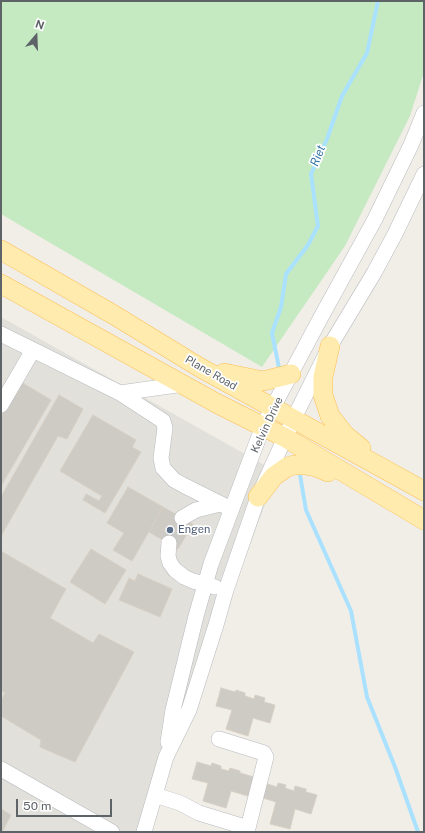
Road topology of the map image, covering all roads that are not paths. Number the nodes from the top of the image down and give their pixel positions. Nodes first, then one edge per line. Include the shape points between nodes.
1 (424, 113) edge
2 (424, 174) edge
3 (1, 250) edge
4 (1, 284) edge
5 (1, 334) edge
6 (330, 346) junction
7 (33, 350) junction
8 (199, 367) junction
9 (291, 374) junction
10 (184, 384) junction
11 (120, 393) junction
12 (1, 405) edge
13 (274, 407) junction
14 (293, 420) junction
15 (264, 426) junction
16 (286, 438) junction
17 (388, 471) junction
18 (356, 481) junction
19 (424, 492) edge
20 (258, 497) junction
21 (226, 507) junction
22 (182, 518) tunnel mouth
23 (424, 520) edge
24 (169, 543) tunnel mouth
25 (205, 584) junction
26 (226, 590) junction
27 (219, 739) dead end
28 (166, 757) junction
29 (1, 769) edge
30 (155, 795) junction
31 (256, 831) edge
32 (112, 832) edge
33 (144, 832) edge

1 - 9 street, Kelvin Drive via 412,145 375,219
2 - 6 street, Kelvin Drive via 392,241
3 - 8 main road, Plane Road via 114,314
4 - 10 main road, Plane Road
5 - 7 street
6 - 14 street, Kelvin Drive
6 - 17 main road via 323,377 323,395 330,416 345,435
7 - 11 street
7 - 12 street
8 - 9 main road via 263,381
8 - 13 main road, Plane Road
9 - 13 street, Kelvin Drive
10 - 11 street
10 - 15 main road, Plane Road
11 - 21 street via 163,421 165,428 161,458 163,468 169,475
13 - 14 main road, Plane Road
13 - 15 street, Kelvin Drive
14 - 16 street, Kelvin Drive
14 - 17 main road, Plane Road
15 - 16 main road, Plane Road
15 - 21 street, Kelvin Drive
16 - 18 main road, Plane Road
16 - 20 street, Kelvin Drive
17 - 19 main road, Plane Road
18 - 20 main road via 344,479 316,467 294,465 274,476
18 - 23 main road, Plane Road
20 - 26 street, Kelvin Drive
21 - 22 street via 196,510
21 - 25 street, Kelvin Drive
24 - 25 street via 168,556 175,570 184,577
25 - 26 street
25 - 28 street, Kelvin Drive via 173,710
26 - 28 street, Kelvin Drive via 189,710
27 - 31 street via 264,753 266,757
28 - 30 street, Kelvin Drive
29 - 32 street
30 - 31 street via 180,803 199,813
30 - 33 street, Kelvin Drive

